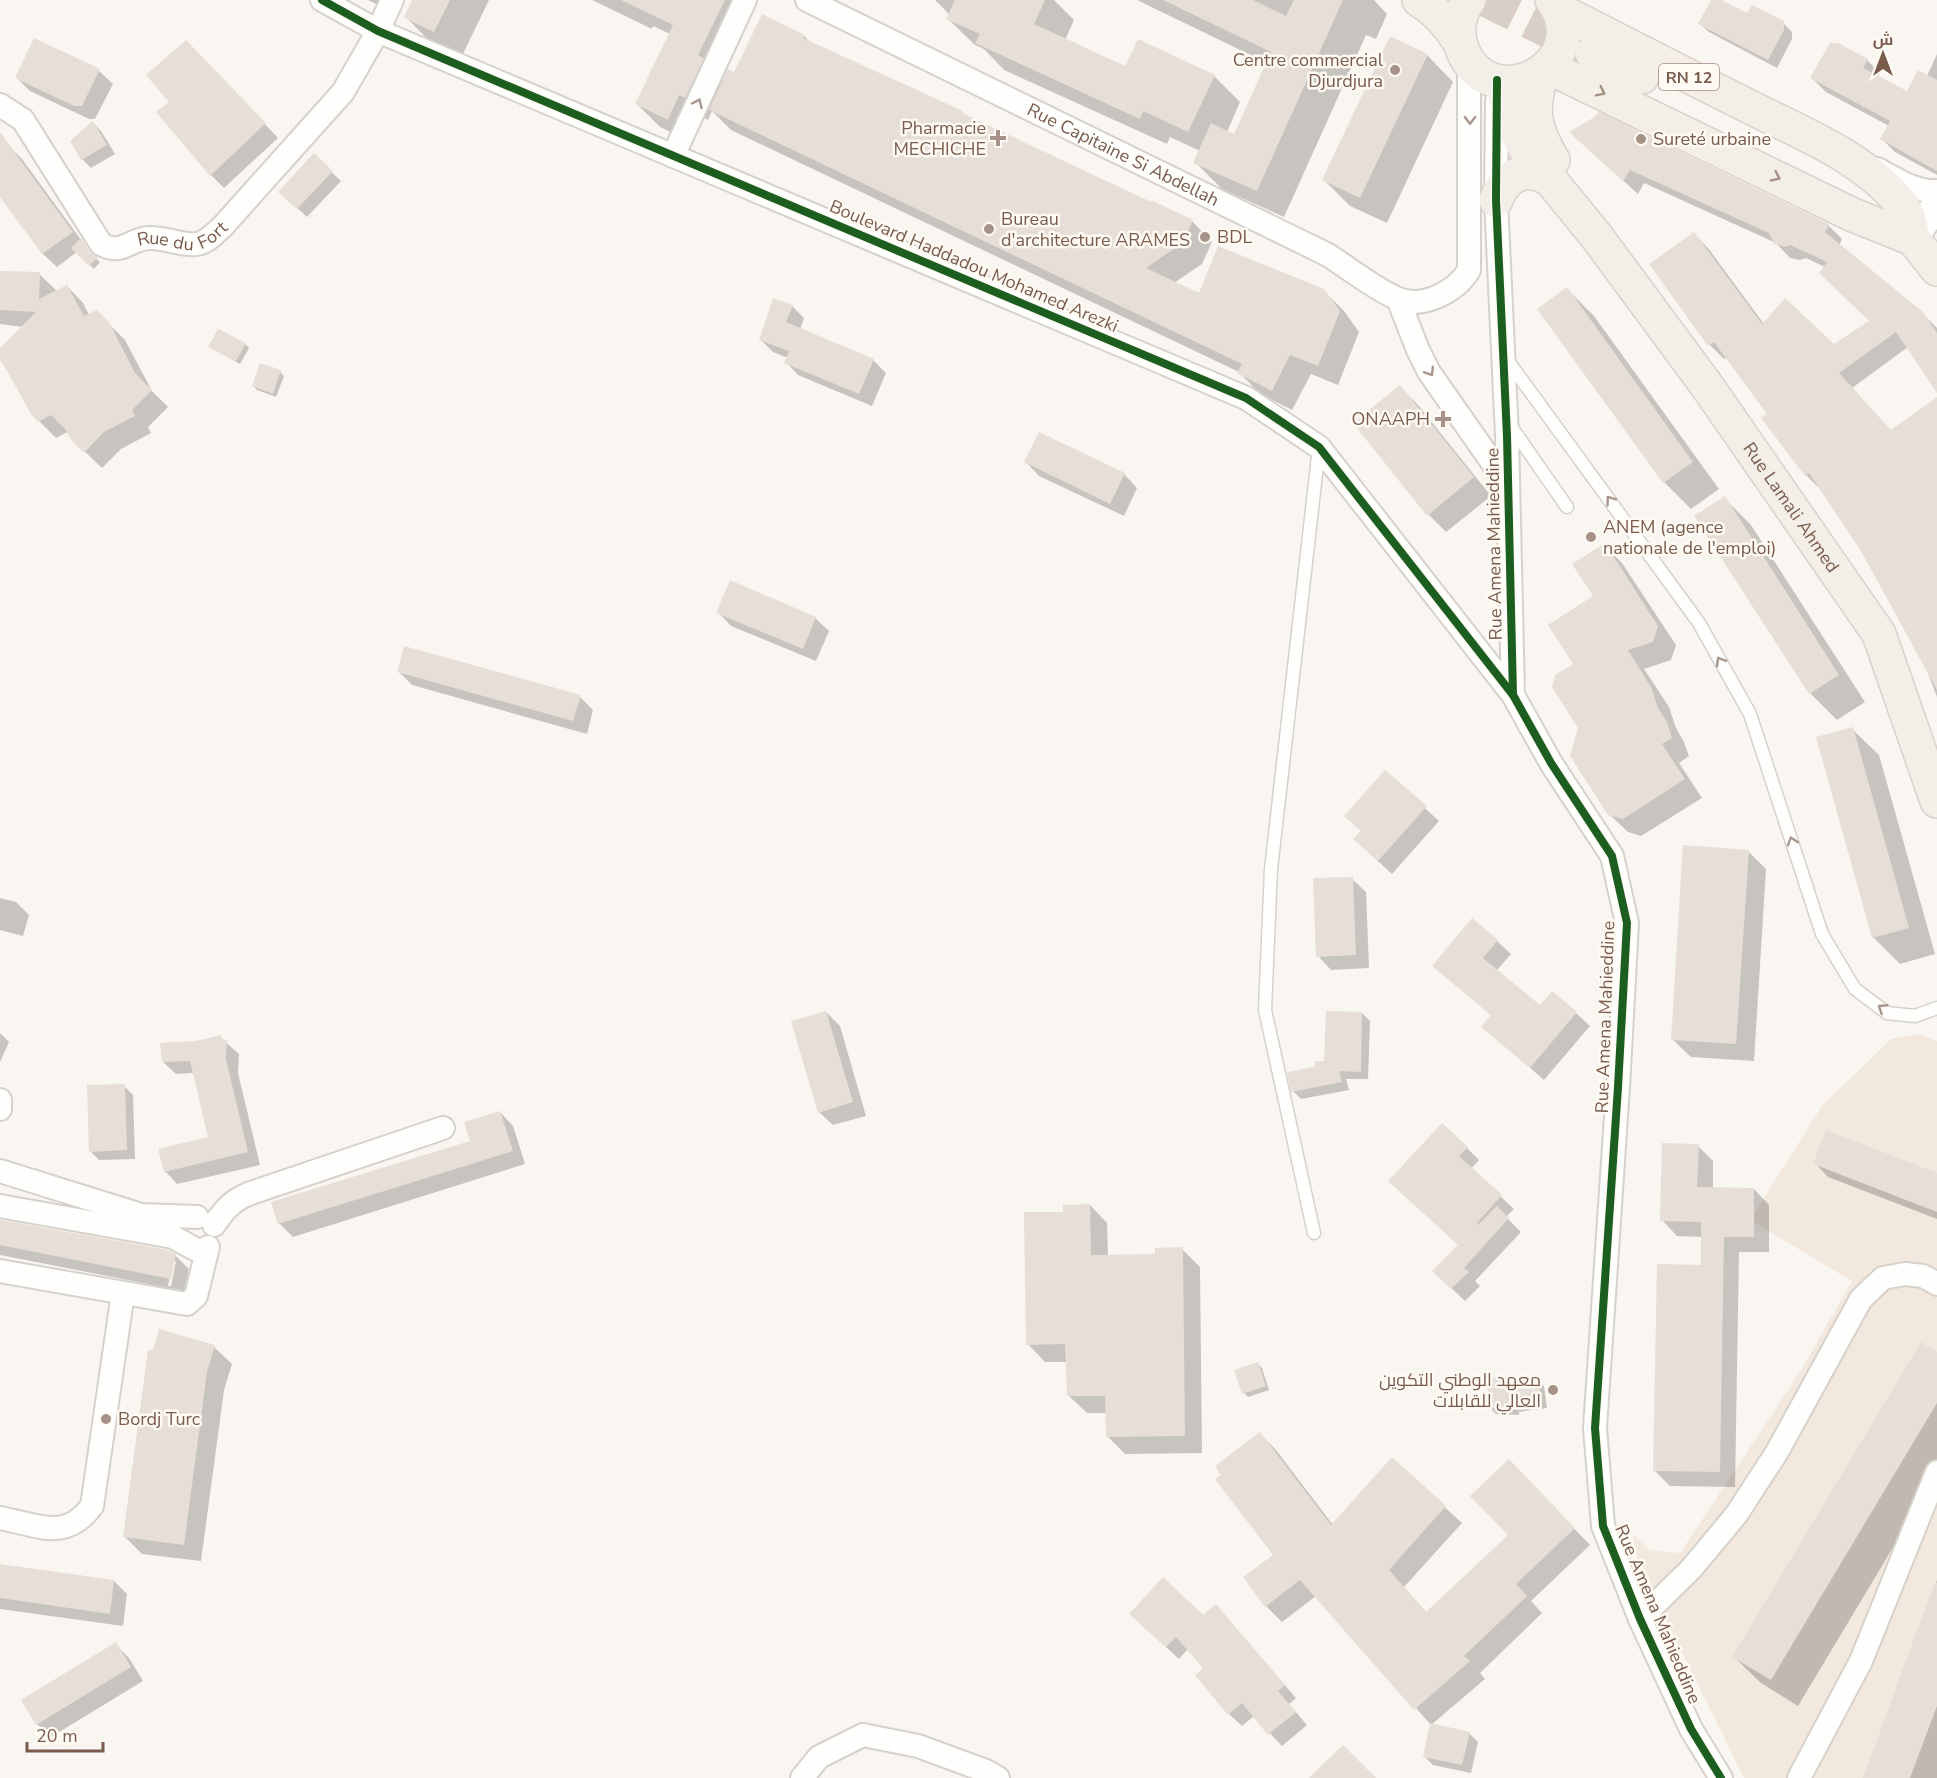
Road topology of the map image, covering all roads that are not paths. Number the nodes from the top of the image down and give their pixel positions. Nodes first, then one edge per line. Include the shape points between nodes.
1 (322, 0) edge
2 (392, 0) edge
3 (746, 0) edge
4 (807, 0) edge
5 (1419, 0) edge
6 (1469, 0) edge
7 (1555, 3) edge
8 (378, 31) junction
9 (1465, 52) junction
10 (1592, 53) tunnel mouth
11 (1545, 69) junction
12 (1500, 81) junction
13 (0, 105) edge
14 (1820, 143) junction
15 (673, 156) junction
16 (1552, 182) junction
17 (1937, 191) edge
18 (1496, 200) junction
19 (1937, 204) edge
20 (1597, 237) junction
21 (1913, 239) junction
22 (1937, 269) edge
23 (1439, 297) junction
24 (1398, 299) junction
25 (1415, 344) junction
26 (1502, 352) junction
27 (1506, 419) junction
28 (1319, 447) junction
29 (1508, 484) junction
30 (1567, 507) dead end
31 (1513, 695) junction
32 (1937, 801) edge
33 (1937, 1008) edge
34 (0, 1100) edge
35 (0, 1109) edge
36 (443, 1128) dead end
37 (0, 1171) edge
38 (0, 1206) edge
39 (206, 1221) junction
40 (1314, 1233) dead end
41 (201, 1248) junction
42 (0, 1272) edge
43 (1937, 1284) edge
44 (123, 1293) junction
45 (1937, 1472) edge
46 (0, 1518) edge
47 (1640, 1619) junction
48 (802, 1778) edge
49 (998, 1778) edge
50 (1720, 1778) edge
51 (1799, 1778) edge

1 - 8 street, Boulevard Haddadou Mohamed Arezki
2 - 8 street, Rue du Fort
15 -> 3 street
4 - 24 street, Rue Capitaine Si Abdellah via 1328,255
5 - 9 main road via 1452,30
6 - 9 main road via 1460,17
7 - 11 main road, Rue Lamali Ahmed via 1563,34
7 - 14 main road, RN 12
8 - 13 street, Rue du Fort via 343,92 317,123 223,226 195,245 147,237 120,249 101,244 23,120
8 - 15 street, Boulevard Haddadou Mohamed Arezki
9 - 12 main road via 1477,70
9 -> 23 street via 1470,262 1458,285
10 - 21 main road, RN 12 via 1819,163
11 - 12 main road via 1523,81
11 - 20 main road, Rue Lamali Ahmed via 1535,100 1537,125
11 -> 21 main road, RN 12 via 1853,215
12 - 16 main road, Rue Lamali Ahmed via 1511,122 1526,150
12 - 18 street, Rue Amena Mahieddine
14 - 17 street via 1900,181
14 - 21 main road, RN 12 via 1865,169 1898,200 1909,217
15 - 28 street, Boulevard Haddadou Mohamed Arezki via 1246,398
16 - 18 main road via 1534,173 1514,176 1505,182
16 - 20 main road, Rue Lamali Ahmed
18 - 26 street, Rue Amena Mahieddine
19 - 21 street
20 - 32 main road, Rue Lamali Ahmed via 1730,418 1879,634
21 - 22 main road, RN 12
23 - 24 street
23 - 25 street via 1428,302 1418,316
24 - 25 street
25 -> 29 street via 1429,372
26 - 27 street, Rue Amena Mahieddine
33 -> 26 lane via 1915,1016 1887,1013 1855,989 1822,934 1750,714 1699,623
27 - 29 street, Rue Amena Mahieddine
27 - 30 lane
28 - 31 street, Boulevard Haddadou Mohamed Arezki
28 - 40 lane via 1271,870 1264,1010
29 - 31 street, Rue Amena Mahieddine
31 - 47 street, Rue Amena Mahieddine via 1551,763 1612,856 1627,923 1595,1428 1603,1526
34 - 35 street
36 - 39 street via 248,1194
37 - 39 street via 141,1215
38 - 41 street via 173,1238
39 - 41 street via 188,1221 184,1231 186,1242
41 - 44 street via 196,1296 187,1304
42 - 44 street
43 - 47 street via 1923,1276 1883,1278 1861,1299 1777,1452 1736,1515 1691,1569
44 - 46 street via 92,1506 76,1523 63,1529
45 - 51 street via 1861,1661
47 - 50 street, Rue Amena Mahieddine via 1691,1729
48 - 49 street via 819,1756 863,1735 918,1746

